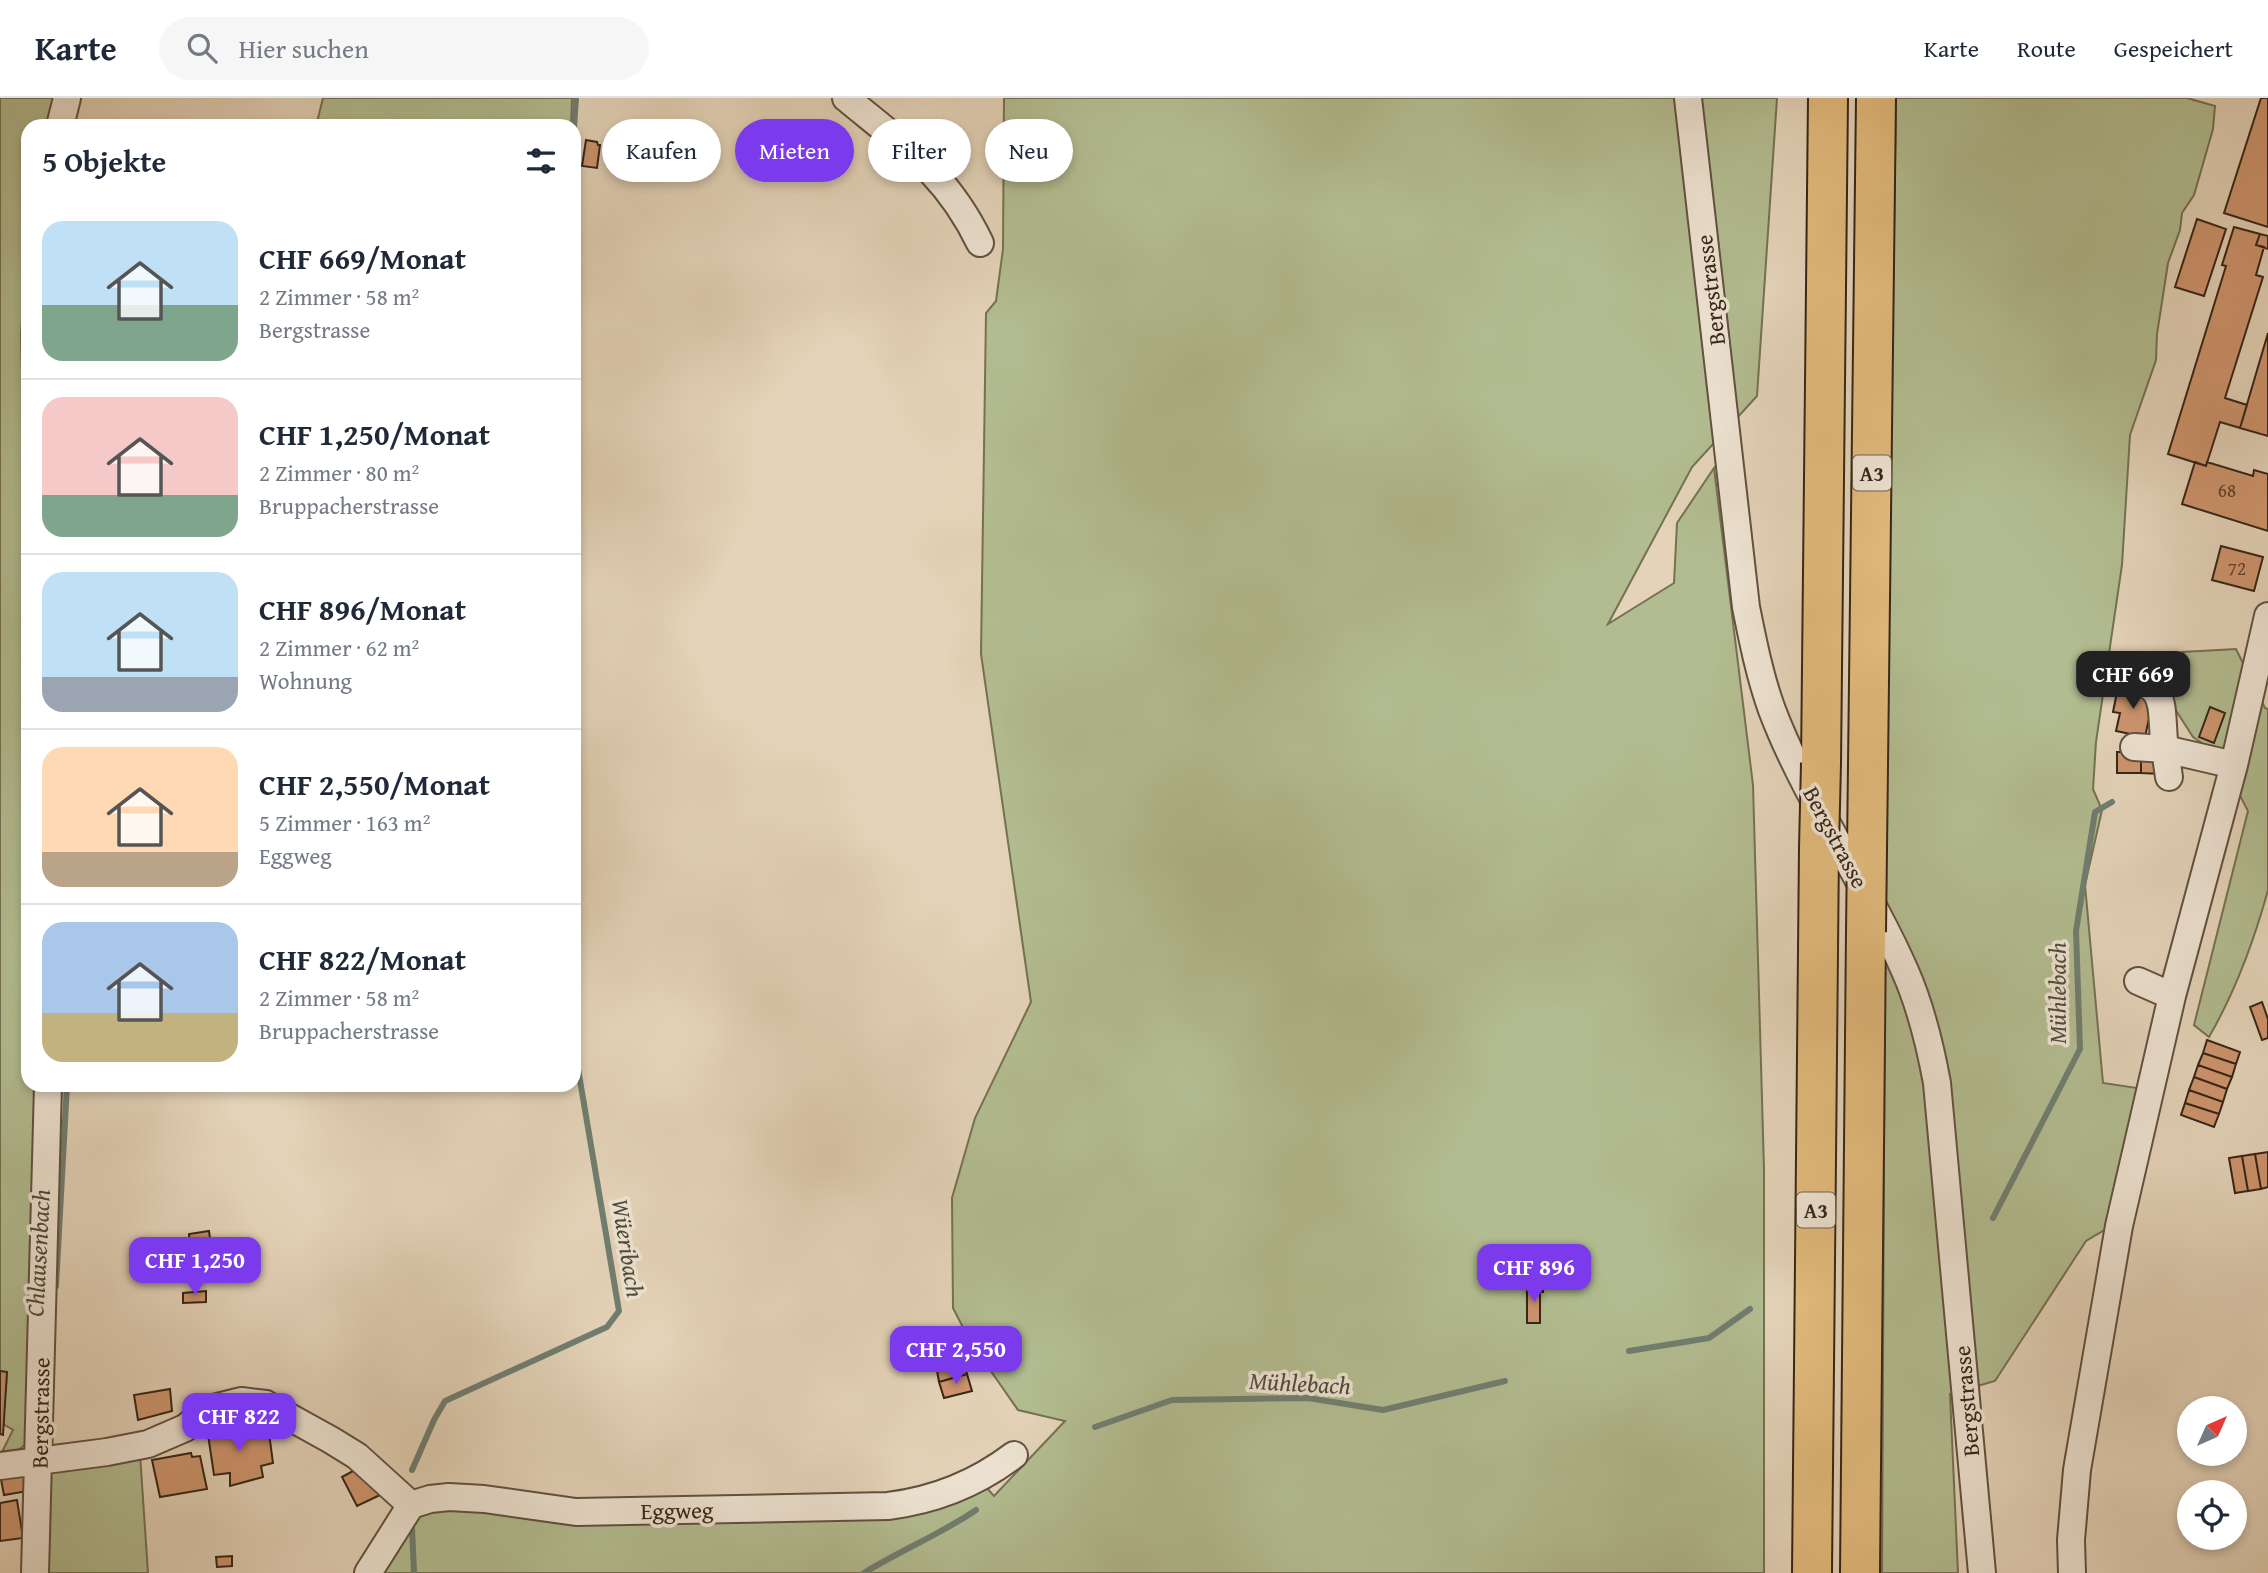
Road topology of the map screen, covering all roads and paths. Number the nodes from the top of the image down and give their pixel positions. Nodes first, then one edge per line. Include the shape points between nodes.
1 (67, 98) edge
2 (846, 98) edge
3 (1688, 98) edge
4 (1828, 98) edge
5 (1876, 98) edge
6 (62, 119) edge
7 (980, 243) dead end
8 (2268, 616) edge
9 (2116, 678) dead end
10 (2134, 747) dead end
11 (2165, 749) junction
12 (2234, 765) junction
13 (2169, 777) dead end
14 (2138, 981) dead end
15 (2172, 996) junction
16 (48, 1092) edge
17 (1014, 1455) dead end
18 (40, 1461) junction
19 (0, 1466) edge
20 (411, 1505) junction
21 (35, 1573) edge
22 (368, 1573) edge
23 (1812, 1573) edge
24 (1860, 1573) edge
25 (1982, 1573) edge
26 (2072, 1573) edge

1 - 6 street
2 - 7 street via 934,173
3 - 25 street, Bergstrasse via 1745,596 1757,661 1772,711 1796,762 1906,973 1937,1083
4 - 23 highway, A3, bridge
5 - 24 highway, A3, bridge
8 - 12 street
9 - 11 street via 2135,679 2158,692
10 - 11 street
11 - 12 street
11 - 13 street
12 - 15 street
14 - 15 street
15 - 26 street via 2119,1226 2089,1394 2077,1470
16 - 18 street, Bergstrasse
17 - 20 street, Eggweg via 991,1473 940,1496 888,1506 576,1512 449,1497
18 - 19 street
18 - 20 street via 148,1444 185,1428 209,1409 241,1401 267,1404 358,1456
18 - 21 street, Bergstrasse
20 - 22 street

